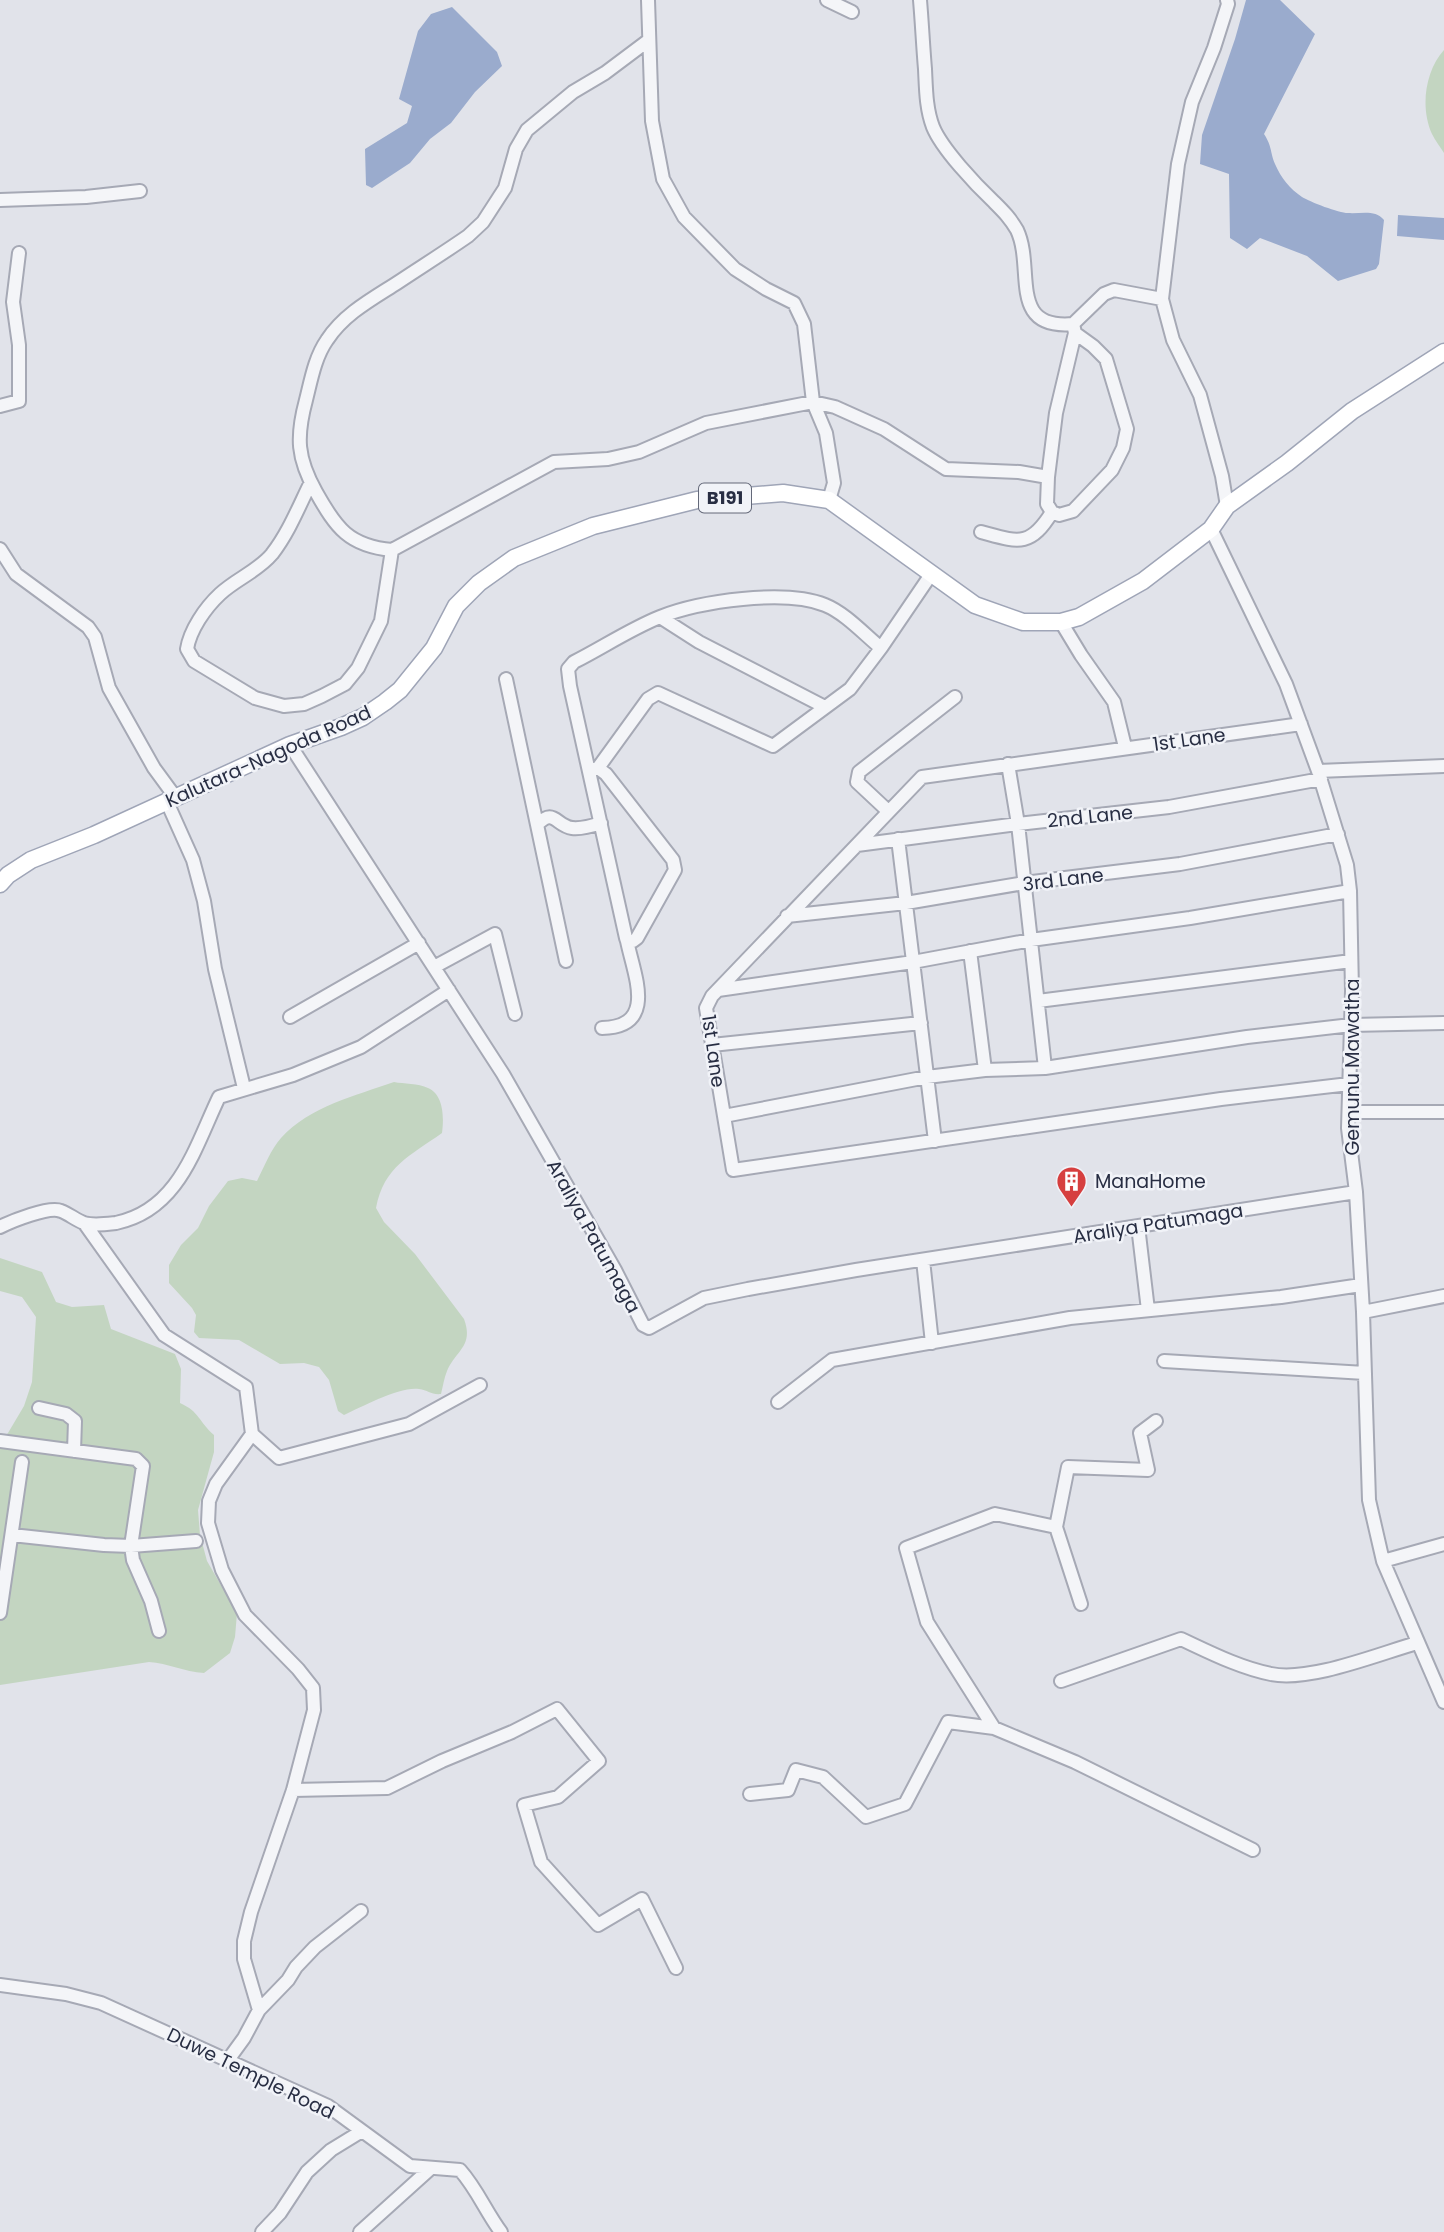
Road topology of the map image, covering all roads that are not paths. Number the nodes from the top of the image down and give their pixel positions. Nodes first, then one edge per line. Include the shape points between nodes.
1 (648, 0) edge
2 (827, 0) edge
3 (920, 0) edge
4 (1227, 0) edge
5 (852, 12) dead end
6 (649, 40) junction
7 (140, 191) dead end
8 (0, 200) edge
9 (19, 253) dead end
10 (1162, 299) junction
11 (1074, 329) junction
12 (1444, 352) edge
13 (813, 402) junction
14 (0, 406) edge
15 (1048, 477) junction
16 (310, 482) junction
17 (829, 500) junction
18 (1227, 506) junction
19 (1052, 512) junction
20 (1211, 529) junction
21 (981, 532) dead end
22 (0, 550) edge
23 (392, 550) junction
24 (932, 573) junction
25 (660, 617) junction
26 (1061, 622) junction
27 (881, 648) junction
28 (506, 679) dead end
29 (955, 697) dead end
30 (825, 707) junction
31 (1301, 724) junction
32 (290, 745) junction
33 (1125, 747) junction
34 (1008, 764) junction
35 (1444, 766) edge
36 (593, 769) junction
37 (1319, 775) junction
38 (171, 800) junction
39 (888, 811) junction
40 (601, 823) junction
41 (1018, 824) junction
42 (537, 825) junction
43 (1338, 834) junction
44 (898, 839) junction
45 (857, 845) junction
46 (1024, 883) junction
47 (0, 884) edge
48 (1350, 891) junction
49 (906, 903) junction
50 (787, 916) junction
51 (627, 940) junction
52 (1031, 940) junction
53 (419, 943) junction
54 (970, 951) junction
55 (566, 961) dead end
56 (1351, 961) junction
57 (913, 962) junction
58 (434, 967) junction
59 (449, 990) junction
60 (718, 990) junction
61 (1038, 1001) junction
62 (515, 1014) dead end
63 (290, 1017) dead end
64 (921, 1023) junction
65 (1444, 1023) edge
66 (1351, 1025) junction
67 (603, 1028) dead end
68 (712, 1045) junction
69 (1045, 1068) junction
70 (985, 1070) junction
71 (927, 1077) junction
72 (1349, 1084) junction
73 (244, 1088) junction
74 (1349, 1112) junction
75 (1444, 1112) edge
76 (724, 1116) junction
77 (935, 1141) junction
78 (1356, 1192) junction
79 (85, 1224) junction
80 (1138, 1226) junction
81 (0, 1227) edge
82 (923, 1259) junction
83 (1361, 1285) junction
84 (1444, 1296) edge
85 (1148, 1310) junction
86 (1363, 1312) junction
87 (932, 1343) junction
88 (1164, 1360) dead end
89 (1364, 1373) junction
90 (480, 1385) dead end
91 (778, 1402) dead end
92 (39, 1408) dead end
93 (1156, 1421) dead end
94 (252, 1434) junction
95 (0, 1441) edge
96 (74, 1451) junction
97 (22, 1462) dead end
98 (1056, 1527) junction
99 (12, 1535) junction
100 (196, 1541) dead end
101 (1444, 1544) edge
102 (131, 1546) junction
103 (1383, 1561) junction
104 (1081, 1604) dead end
105 (0, 1613) edge
106 (159, 1631) dead end
107 (1417, 1643) junction
108 (1061, 1681) dead end
109 (1444, 1702) edge
110 (994, 1728) junction
111 (293, 1790) junction
112 (750, 1794) dead end
113 (1253, 1850) dead end
114 (361, 1911) dead end
115 (676, 1968) dead end
116 (0, 1985) edge
117 (259, 2010) junction
118 (228, 2060) junction
119 (362, 2131) junction
120 (431, 2168) junction
121 (262, 2232) edge
122 (360, 2232) edge
123 (501, 2232) edge

1 - 6 street
2 - 5 street
3 - 11 street via 927,106 934,129 1008,214 1019,234 1030,304 1042,321
4 - 10 street via 1192,102 1178,164
6 - 13 street via 652,121 663,179 684,217 736,270 794,303 804,324
6 - 16 street via 527,130 516,149 505,188 468,236 345,317 326,341 305,405 299,442
7 - 8 street
9 - 14 street via 13,302 19,401
10 - 11 street via 1114,290 1104,293
10 - 18 street via 1173,340 1200,395
11 - 15 street
11 - 19 street via 1106,359 1126,429 1123,448 1111,470 1073,511
12 - 18 main road, Kalutara-Nagoda Road / B191 via 1352,411
13 - 15 street via 884,429 946,470
13 - 17 street via 826,433 834,483
13 - 23 street via 706,423 639,452 554,462
15 - 19 street via 1047,504
16 - 23 street via 348,538
16 - 23 street via 270,556 220,594 199,620 187,649 194,661 255,698 284,706 304,704 345,684 381,621
17 - 24 main road, Kalutara-Nagoda Road / B191
17 - 32 main road, Kalutara-Nagoda Road / B191 via 783,493 697,500 593,526 514,558 478,583 456,606 434,648 400,690 363,717
18 - 20 main road, Kalutara-Nagoda Road / B191
19 - 21 street via 1041,530 1027,540
20 - 26 main road, Kalutara-Nagoda Road / B191 via 1143,581 1079,617
20 - 31 street, Gemunu Mawatha
22 - 38 street via 16,574 95,637 109,688
24 - 26 main road, Kalutara-Nagoda Road / B191 via 975,605 1023,622
24 - 27 street
25 - 27 street via 730,601 799,599 829,607
25 - 30 street
25 - 36 street via 568,669
26 - 33 street via 1114,702
27 - 30 street via 850,689
28 - 42 street
29 - 39 street via 859,772 857,782
30 - 36 street via 773,746 658,693 648,699
31 - 33 street, 1st Lane
31 - 37 street, Gemunu Mawatha
32 - 38 main road, Kalutara-Nagoda Road / B191
32 - 53 street, Araliya Patumaga
33 - 34 street, 1st Lane
34 - 39 street, 1st Lane via 922,777
34 - 41 street
35 - 37 street, 2nd Lane
36 - 40 street
36 - 51 street via 607,774 673,860 674,870 637,938
37 - 41 street, 2nd Lane via 1169,807
37 - 43 street, Gemunu Mawatha
38 - 47 main road, Kalutara-Nagoda Road / B191 via 31,860
38 - 73 street via 204,901
39 - 45 street, 1st Lane
40 - 42 street via 573,829 551,817
40 - 51 street
41 - 44 street, 2nd Lane
41 - 46 street
42 - 55 street
43 - 46 street, 3rd Lane via 1180,864
43 - 48 street, Gemunu Mawatha
44 - 45 street, 2nd Lane
44 - 49 street
45 - 50 street, 1st Lane
46 - 49 street, 3rd Lane
46 - 52 street
48 - 52 street
48 - 56 street, Gemunu Mawatha
49 - 50 street, 3rd Lane
49 - 57 street
50 - 60 street, 1st Lane
51 - 67 street via 640,1003 635,1016 615,1028
52 - 54 street
52 - 61 street
53 - 58 street, Araliya Patumaga
53 - 63 street
54 - 57 street
54 - 70 street
56 - 61 street
56 - 66 street, Gemunu Mawatha
57 - 60 street
57 - 64 street
58 - 59 street, Araliya Patumaga
58 - 62 street via 495,934
59 - 73 street via 361,1046 293,1075
59 - 82 street, Araliya Patumaga via 510,1086 643,1325 649,1328 704,1298
60 - 68 street, 1st Lane via 706,1008
61 - 69 street
64 - 68 street
64 - 71 street
65 - 66 street
66 - 69 street
66 - 72 street, Gemunu Mawatha
68 - 76 street, 1st Lane
69 - 70 street
70 - 71 street
71 - 76 street
71 - 77 street
72 - 74 street, Gemunu Mawatha
72 - 77 street, 1st Lane
73 - 79 street via 219,1097 189,1162 164,1198 133,1218
74 - 75 street
74 - 78 street, Gemunu Mawatha
76 - 77 street, 1st Lane via 733,1170
78 - 80 street, Araliya Patumaga
78 - 83 street, Gemunu Mawatha
79 - 81 street via 58,1209
79 - 94 street via 164,1335 246,1387
80 - 82 street, Araliya Patumaga
80 - 85 street
82 - 87 street
83 - 85 street
83 - 86 street, Gemunu Mawatha
84 - 86 street
85 - 87 street via 1070,1318
86 - 89 street, Gemunu Mawatha
87 - 91 street via 832,1360
88 - 89 street
89 - 103 street, Gemunu Mawatha via 1369,1500
90 - 94 street via 409,1424 279,1458
92 - 96 street via 66,1414 75,1421
93 - 98 street via 1140,1433 1147,1470 1068,1467
94 - 111 street via 216,1484 208,1523 222,1570 245,1615 313,1688 314,1710
95 - 96 street
96 - 102 street via 136,1459 143,1466
97 - 99 street
98 - 104 street
98 - 110 street via 995,1514 906,1548 927,1622
99 - 102 street
99 - 105 street
100 - 102 street
101 - 103 street
102 - 106 street
103 - 107 street, Gemunu Mawatha
107 - 108 street via 1316,1674 1272,1675 1181,1639
107 - 109 street, Gemunu Mawatha
110 - 112 street via 948,1722 905,1804 866,1817 823,1777 796,1770 788,1790
110 - 113 street via 1075,1762
111 - 115 street via 387,1788 557,1709 599,1761 558,1797 524,1805 541,1862 598,1925 642,1899
111 - 117 street via 244,1941 244,1959
114 - 117 street via 315,1947
116 - 118 street, Duwe Temple Road via 101,2003
117 - 118 street
118 - 119 street, Duwe Temple Road via 328,2106
119 - 120 street, Duwe Temple Road via 410,2166
119 - 121 street via 307,2172
120 - 122 street
120 - 123 street, Duwe Temple Road via 460,2170

